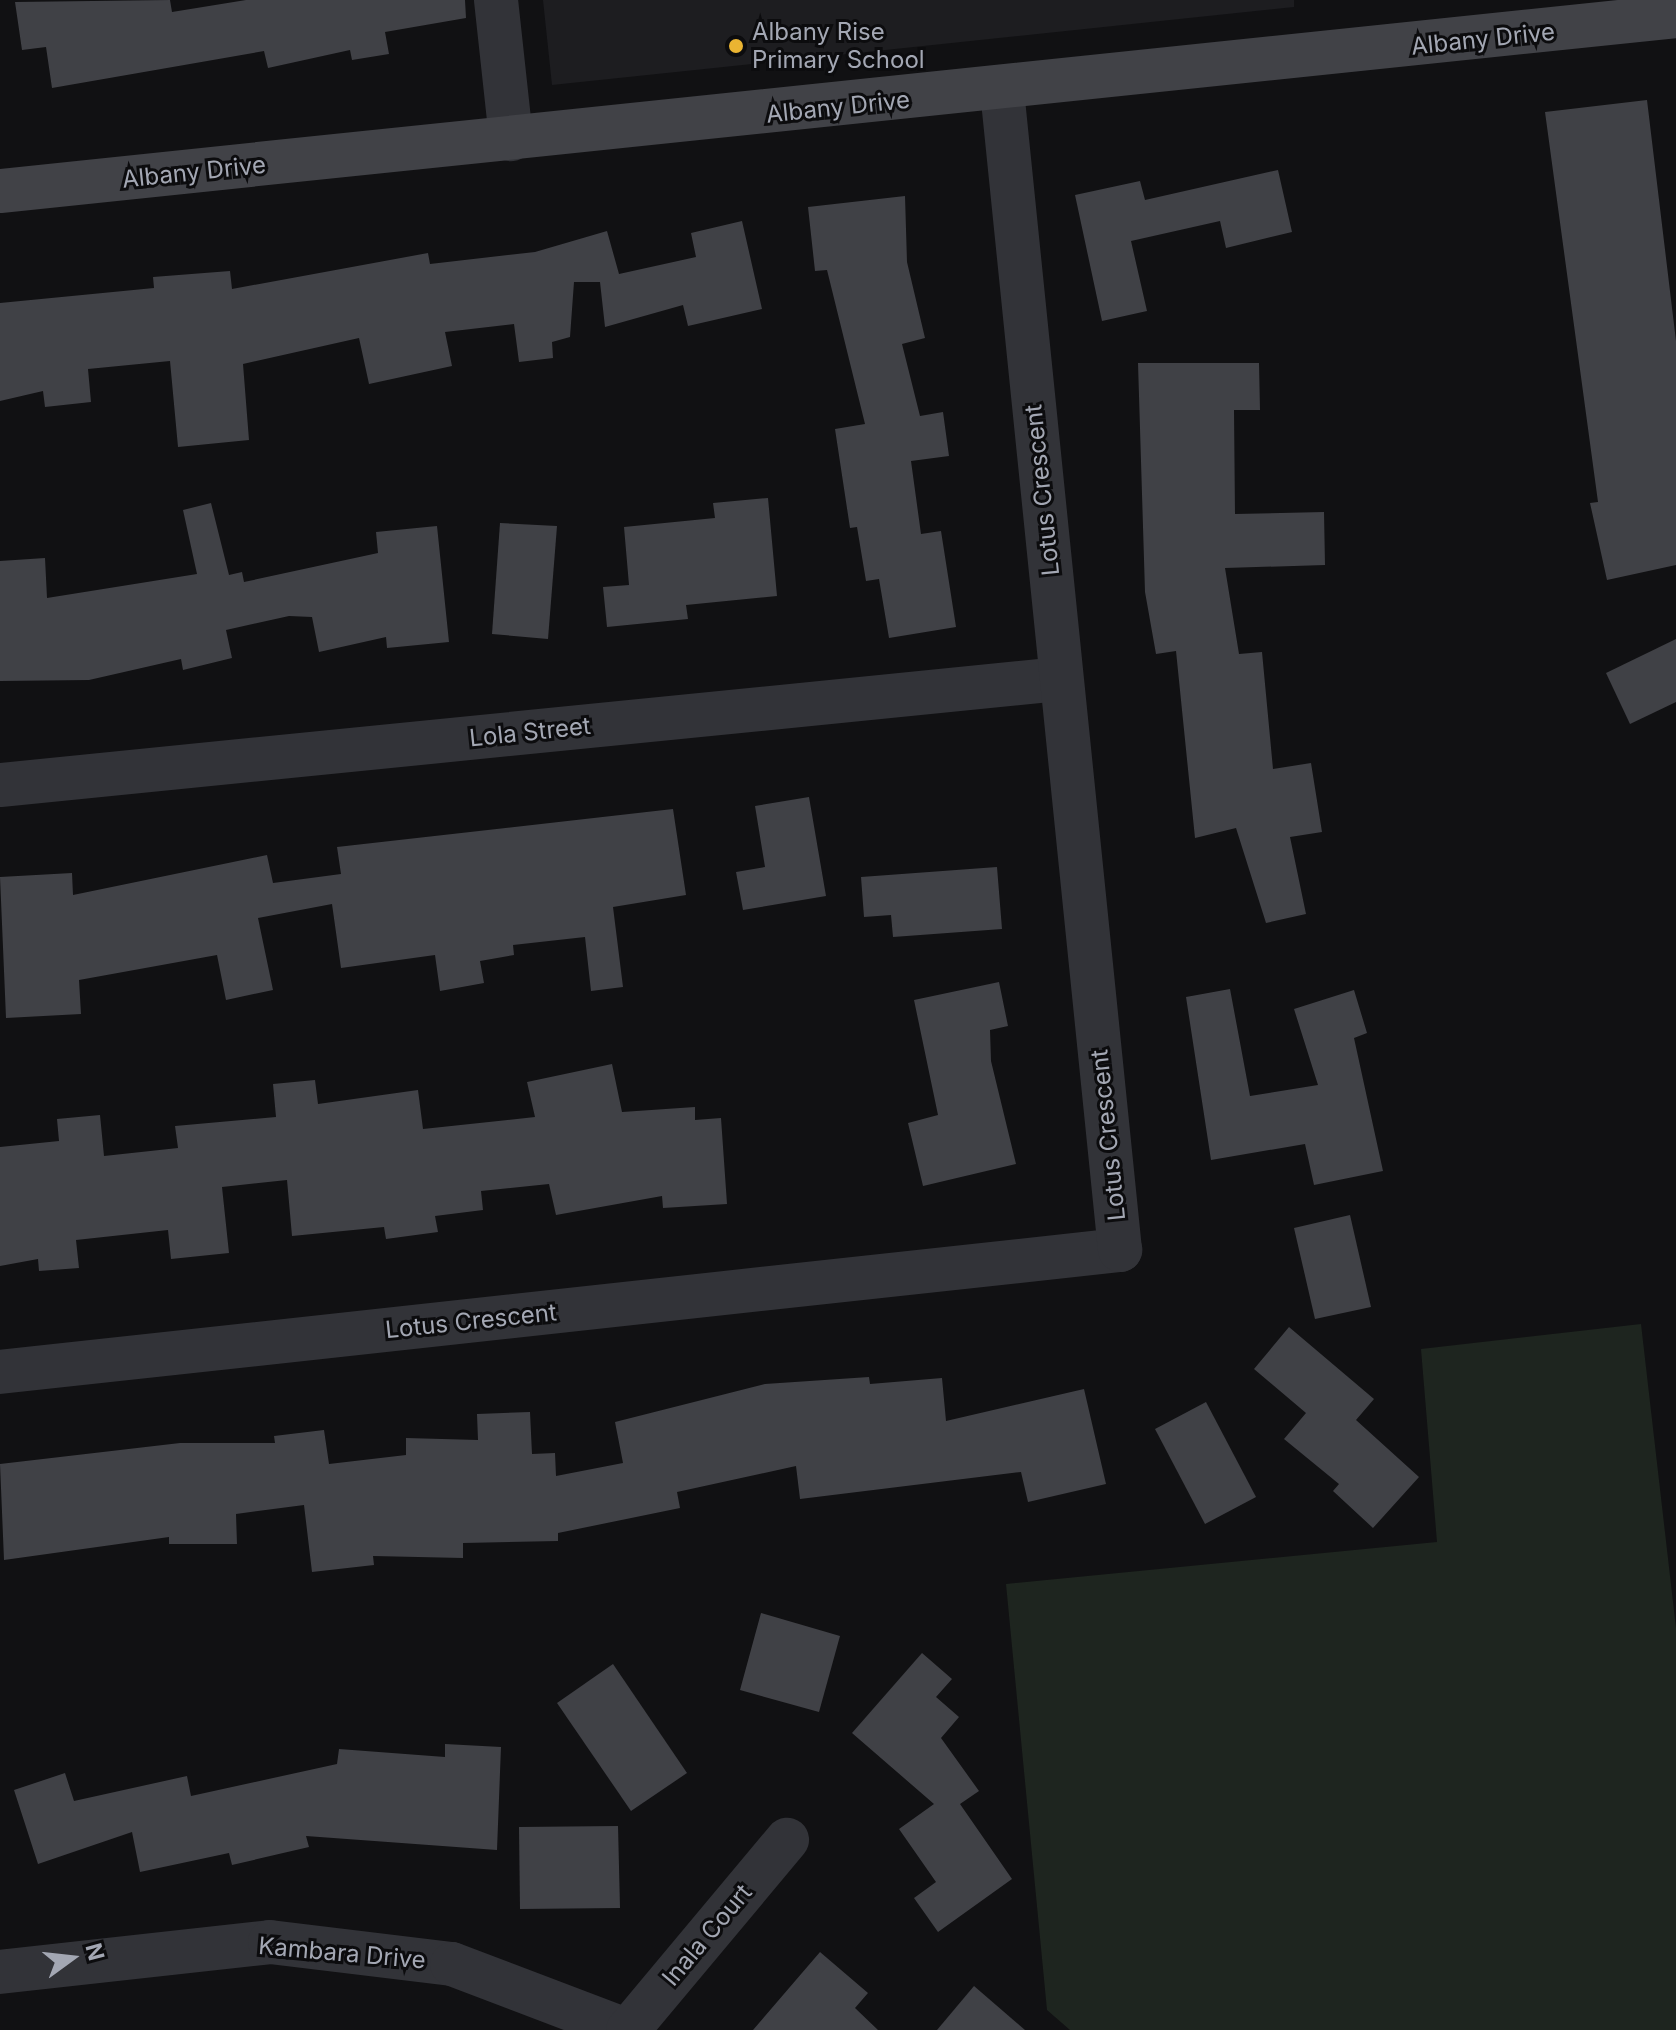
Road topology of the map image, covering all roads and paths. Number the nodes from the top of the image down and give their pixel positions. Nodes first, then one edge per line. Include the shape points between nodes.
1 (496, 0) edge
2 (1676, 16) edge
3 (1002, 90) junction
4 (511, 139) junction
5 (0, 191) edge
6 (1061, 679) junction
7 (0, 785) edge
8 (0, 1372) edge
9 (787, 1840) dead end
10 (0, 1972) edge
11 (627, 2030) edge

1 - 4 street
2 - 3 street, Albany Drive
3 - 4 street, Albany Drive
3 - 6 street, Lotus Crescent
4 - 5 street, Albany Drive
6 - 7 street, Lola Street
6 - 8 street, Lotus Crescent via 1120,1250
9 - 11 street, Inala Court
10 - 11 street, Kambara Drive via 270,1942 452,1964

